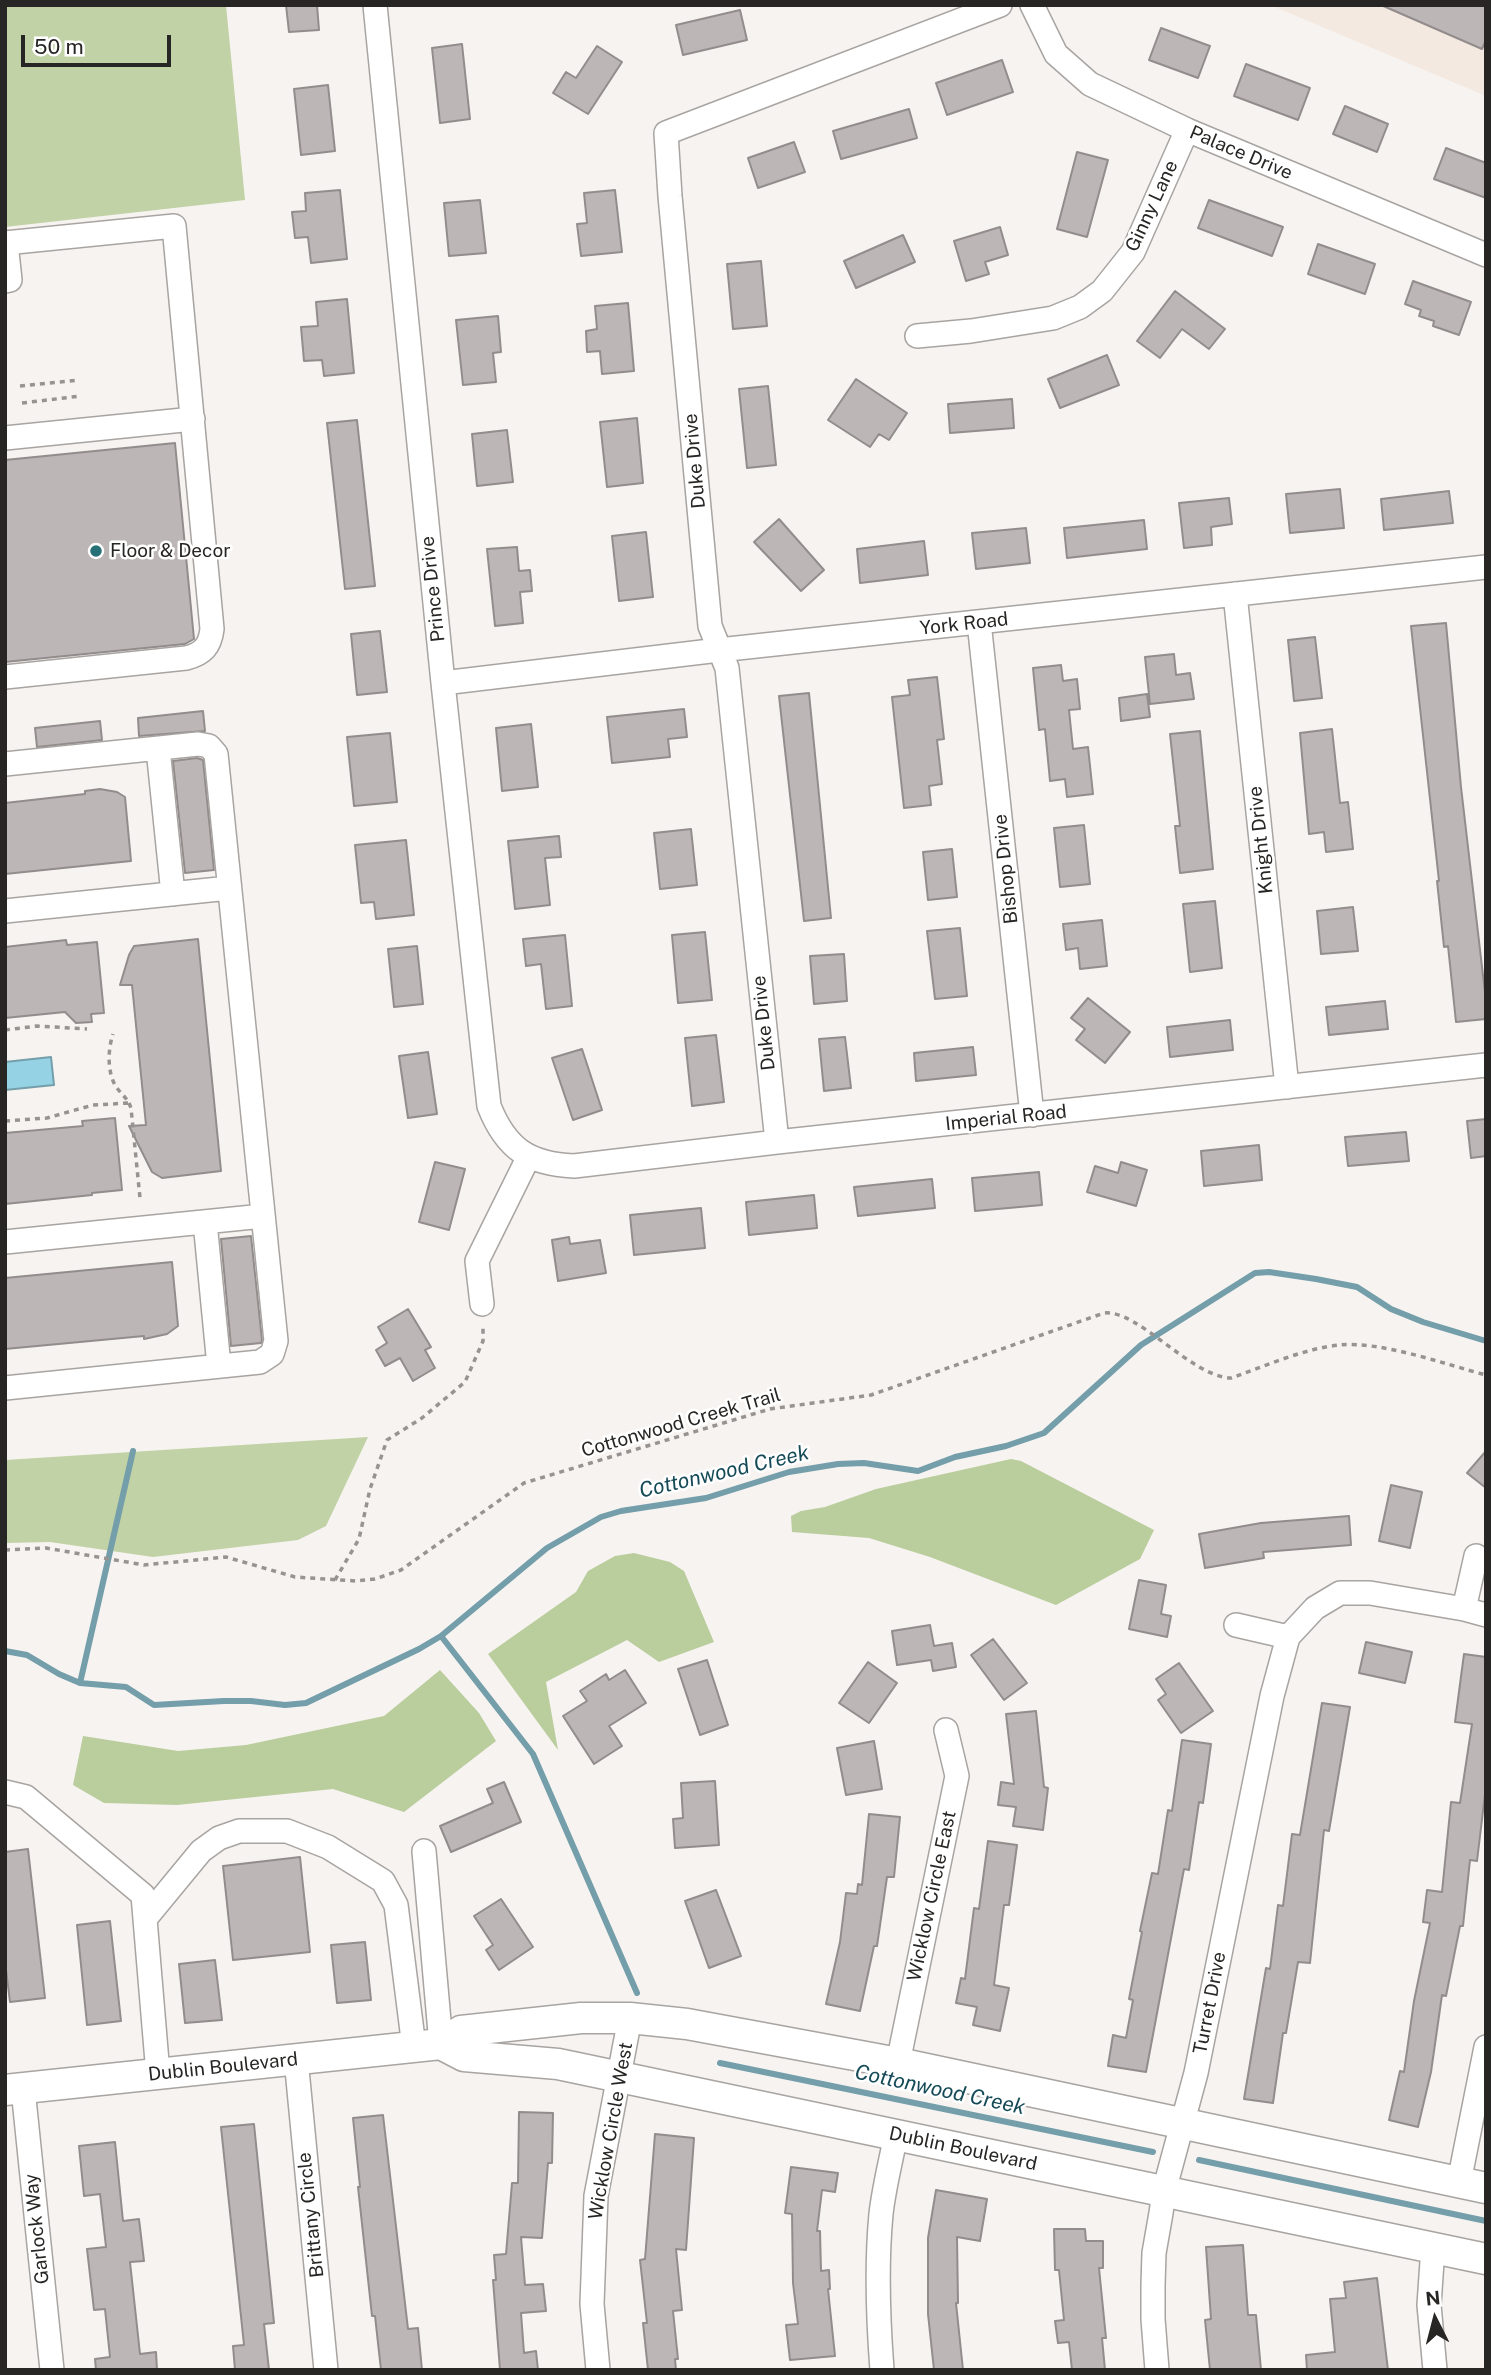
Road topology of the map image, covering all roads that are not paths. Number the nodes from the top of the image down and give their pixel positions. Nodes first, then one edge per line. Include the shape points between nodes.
1 (375, 5) edge
2 (1000, 5) edge
3 (1032, 5) edge
4 (1187, 130) junction
5 (5, 243) edge
6 (1486, 255) edge
7 (5, 281) edge
8 (917, 336) dead end
9 (193, 419) junction
10 (5, 438) edge
11 (1486, 568) edge
12 (1235, 594) junction
13 (979, 622) junction
14 (719, 650) junction
15 (5, 677) edge
16 (443, 683) junction
17 (158, 749) junction
18 (5, 764) edge
19 (229, 888) junction
20 (173, 894) junction
21 (5, 911) edge
22 (1486, 1065) edge
23 (1287, 1087) junction
24 (1032, 1115) junction
25 (777, 1142) junction
26 (528, 1158) junction
27 (262, 1216) junction
28 (205, 1222) junction
29 (5, 1242) edge
30 (482, 1304) road end
31 (219, 1366) junction
32 (5, 1388) edge
33 (1476, 1556) dead end
34 (1475, 1612) edge
35 (1236, 1625) dead end
36 (1288, 1637) junction
37 (946, 1730) dead end
38 (5, 1792) edge
39 (424, 1851) dead end
40 (145, 1919) junction
41 (630, 2018) junction
42 (428, 2045) junction
43 (1486, 2047) edge
44 (296, 2059) junction
45 (898, 2063) junction
46 (158, 2074) junction
47 (619, 2078) junction
48 (14, 2090) edge
49 (1183, 2124) junction
50 (896, 2134) junction
51 (1472, 2185) edge
52 (1164, 2191) junction
53 (1433, 2248) junction
54 (1486, 2259) edge
55 (52, 2370) edge
56 (326, 2370) edge
57 (598, 2370) edge
58 (883, 2370) edge
59 (1157, 2370) edge
60 (1435, 2370) edge

1 - 16 street, Prince Drive
2 - 14 street, Duke Drive via 666,133 710,626
3 - 4 street, Palace Drive via 1056,54 1073,71 1114,97
4 - 6 street, Palace Drive
4 - 8 street, Ginny Lane via 1133,252 1102,291 1053,318
5 - 7 street via 10,281
5 - 9 street via 174,226
9 - 10 street
9 - 15 street via 212,621 205,649 168,660
11 - 12 street, York Road
12 - 13 street, York Road
12 - 23 street, Knight Drive
13 - 14 street, York Road
13 - 24 street, Bishop Drive
14 - 16 street, York Road
14 - 25 street, Duke Drive via 727,668
16 - 26 street, Prince Drive via 489,1106 508,1142
17 - 18 street
17 - 19 street via 204,744 216,754
17 - 20 street
19 - 20 street
19 - 27 street
20 - 21 street
22 - 23 street, Imperial Road
23 - 24 street, Imperial Road
24 - 25 street, Imperial Road
25 - 26 street, Imperial Road via 574,1166
26 - 30 street via 477,1261
27 - 28 street
27 - 31 street via 274,1350 260,1362
28 - 29 street
28 - 31 street
31 - 32 street
33 - 34 street
34 - 36 street, Turret Drive via 1370,1593 1340,1593 1315,1608
35 - 36 street
36 - 49 street, Turret Drive
37 - 45 street, Wicklow Circle East via 957,1776
38 - 40 street via 26,1797 144,1895
39 - 42 street
40 - 42 street via 201,1851 219,1838 239,1831 287,1831 328,1847 383,1881 396,1905
40 - 46 street
41 - 42 main road, Dublin Boulevard via 580,2018 461,2031
41 - 45 main road, Dublin Boulevard via 687,2024
41 - 47 street, Wicklow Circle West
42 - 44 main road, Dublin Boulevard
42 - 47 main road, Dublin Boulevard via 464,2056 558,2064
43 - 51 street
44 - 46 main road, Dublin Boulevard
44 - 56 street, Brittany Circle
45 - 49 main road, Dublin Boulevard
46 - 48 main road, Dublin Boulevard
47 - 50 main road, Dublin Boulevard
47 - 57 street, Wicklow Circle West via 596,2196 592,2304
48 - 55 street, Garlock Way
49 - 51 main road, Dublin Boulevard
49 - 52 street, Turret Drive
50 - 52 main road, Dublin Boulevard
50 - 58 street via 879,2256 878,2328
52 - 53 main road, Dublin Boulevard
52 - 59 street, Turret Drive via 1154,2253
53 - 54 main road, Dublin Boulevard
53 - 60 street via 1429,2305

